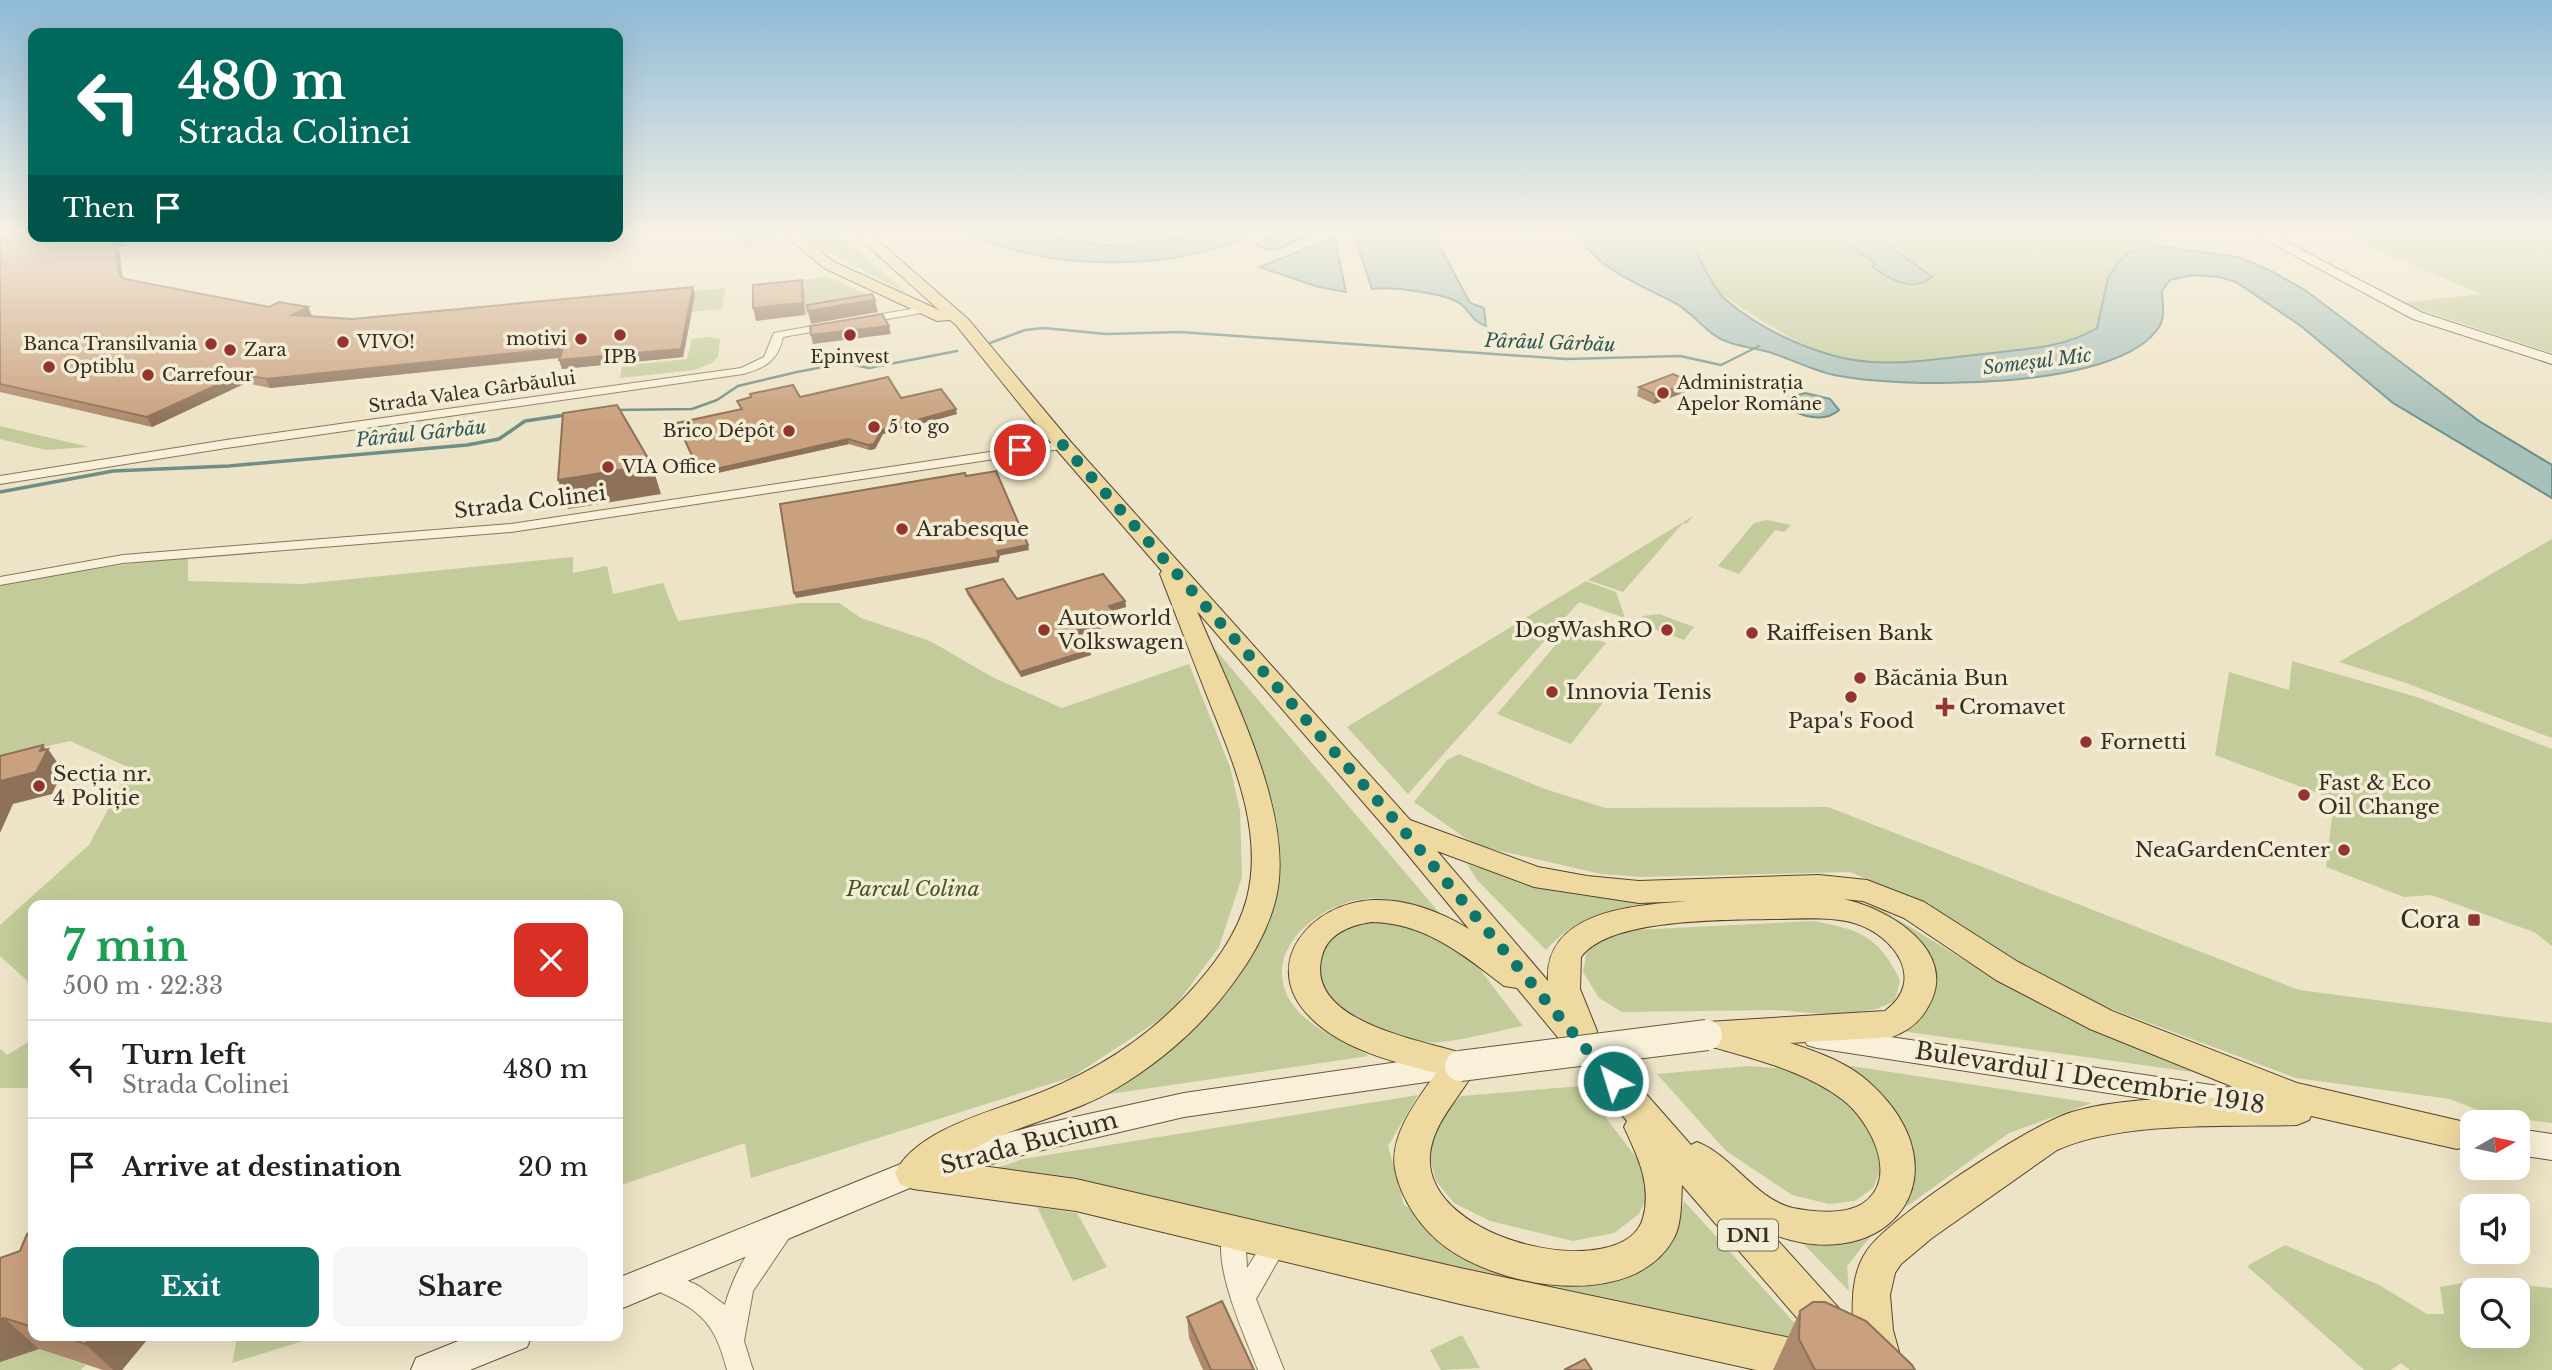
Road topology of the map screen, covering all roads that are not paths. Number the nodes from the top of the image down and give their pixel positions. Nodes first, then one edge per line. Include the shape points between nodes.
1 (893, 294) edge
2 (931, 294) edge
3 (2377, 294) edge
4 (928, 309) junction
5 (858, 321) edge
6 (845, 324) edge
7 (980, 345) junction
8 (2552, 360) edge
9 (1063, 445) junction
10 (0, 480) edge
11 (1164, 557) junction
12 (0, 581) edge
13 (1400, 826) junction
14 (1551, 1006) junction
15 (1707, 1035) junction
16 (1591, 1054) junction
17 (1460, 1066) junction
18 (1628, 1099) junction
19 (2297, 1110) junction
20 (2460, 1134) edge
21 (2460, 1134) edge
22 (2530, 1144) edge
23 (2552, 1147) edge
24 (913, 1173) junction
25 (787, 1225) junction
26 (1233, 1233) junction
27 (1276, 1243) junction
28 (656, 1278) junction
29 (623, 1292) edge
30 (1243, 1297) junction
31 (733, 1338) junction
32 (500, 1341) edge
33 (428, 1370) edge
34 (740, 1370) edge
35 (1271, 1370) edge
36 (1828, 1370) edge
37 (1868, 1370) edge
38 (1884, 1370) edge

1 - 4 main road, DN1
2 - 7 main road, DN1
3 - 8 main road via 2426,319
4 - 5 street
4 - 7 main road, DN1
6 - 10 street, Strada Valea Gârbăului via 778,335 775,354 743,371
7 - 9 main road, DN1
9 - 11 main road, DN1
9 - 12 street, Strada Colinei via 511,528 123,559
11 - 13 main road, DN1
11 - 24 main road via 1251,776 1266,852 1265,883 1254,917 1233,961 1203,1000 1156,1043 1082,1091 957,1140
13 - 14 main road, DN1
13 - 20 main road via 1534,877 1587,887 1652,892 1819,886 1867,891 1908,906 2007,971 2113,1025 2293,1096
14 - 16 main road, DN1
14 - 17 main road via 1482,953 1405,914 1355,913 1315,934 1305,957 1306,982 1327,1014 1387,1045
15 - 16 main road via 1892,1024 1913,1006 1920,990 1920,968 1912,951 1890,929 1864,914 1837,907 1623,920 1598,926 1582,936 1564,961 1563,986
15 - 17 main road, Bulevardul 1 Decembrie 1918, bridge
15 - 18 main road via 1771,1050 1820,1068 1865,1098 1895,1146 1898,1181 1888,1205 1874,1217 1840,1228 1778,1219 1734,1189
15 - 19 main road, Bulevardul 1 Decembrie 1918 via 1788,1034 1865,1042
16 - 18 main road, DN1
17 - 18 main road via 1418,1131 1413,1171 1418,1187 1441,1221 1468,1241 1485,1251 1549,1268 1576,1270 1621,1263 1638,1254 1656,1234 1665,1206 1665,1187
17 - 24 main road, Strada Bucium via 1184,1105 1080,1127
18 - 37 main road, DN1
19 - 21 main road, Bulevardul 1 Decembrie 1918
19 - 38 main road via 2115,1117 2071,1127 2045,1139 1919,1226 1878,1266 1871,1295 1873,1330
22 - 23 main road
24 - 25 main road, Strada Bucium
24 - 26 main road via 1076,1195
25 - 28 main road, Strada Bucium
25 - 31 street via 751,1269 735,1303
26 - 27 main road
26 - 30 street via 1236,1280
27 - 30 street
27 - 36 main road via 1805,1361
28 - 29 main road, Strada Bucium
28 - 31 street via 720,1313
30 - 35 street
31 - 34 street
32 - 33 main road

